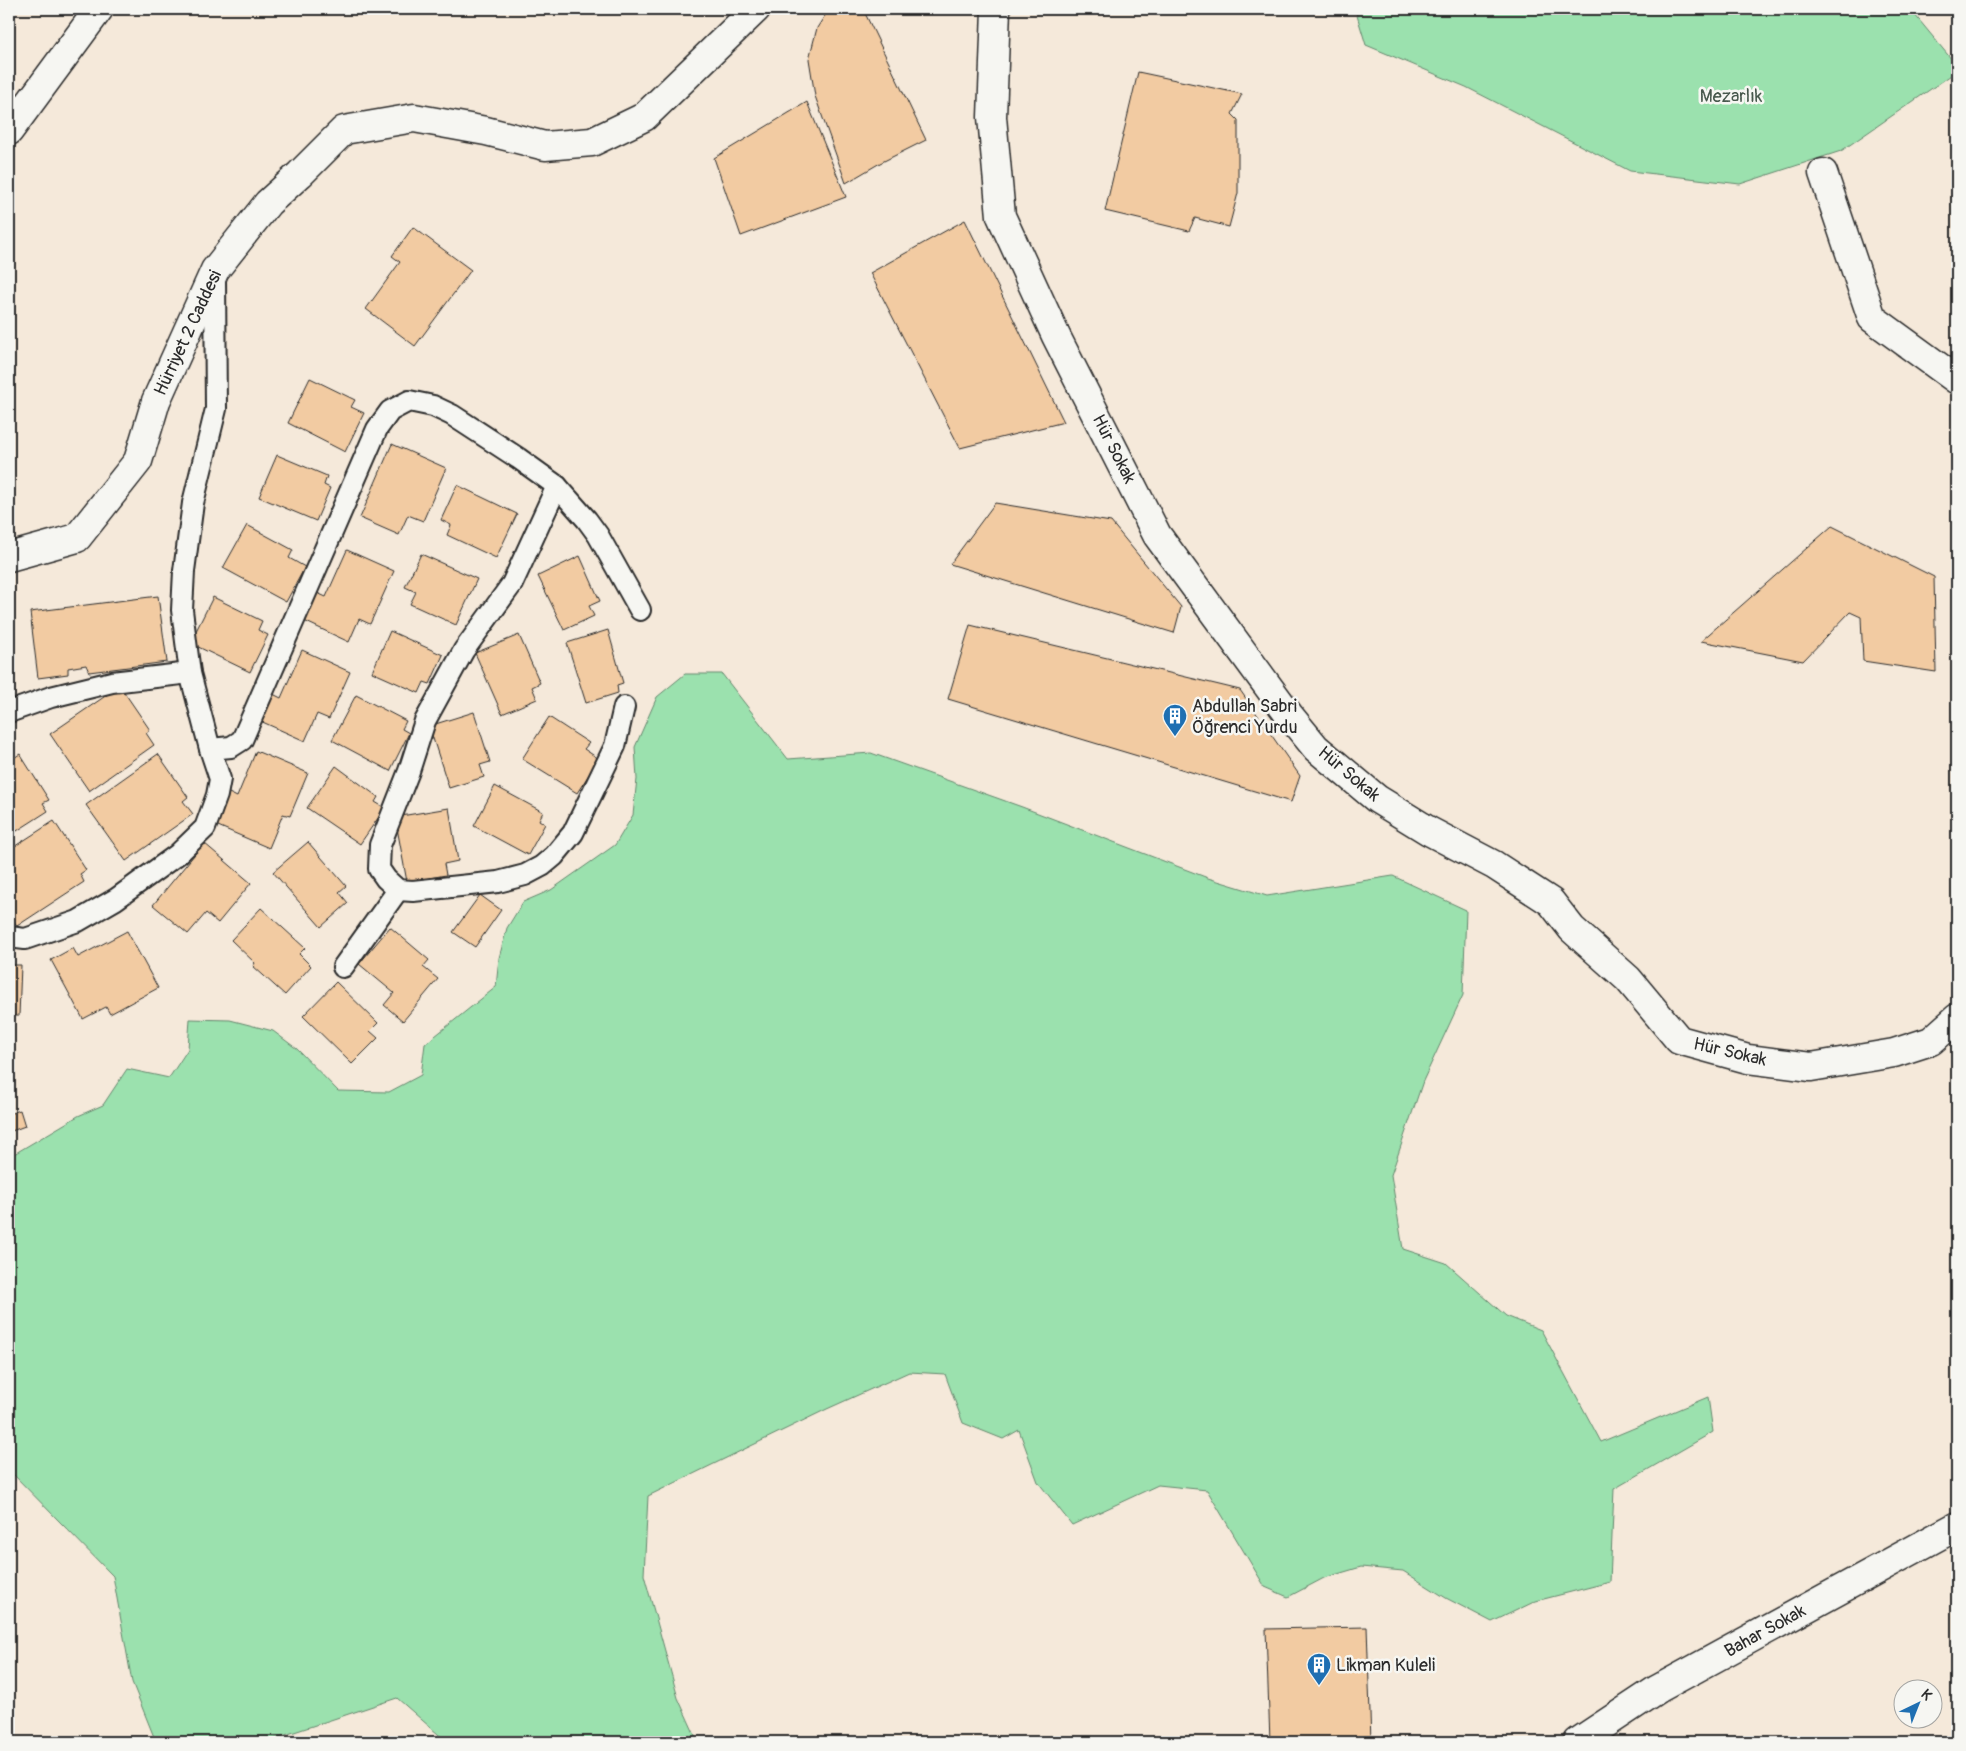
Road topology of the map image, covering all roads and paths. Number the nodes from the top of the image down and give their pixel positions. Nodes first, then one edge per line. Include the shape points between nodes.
1 (99, 9) edge
2 (756, 9) edge
3 (996, 9) edge
4 (9, 131) edge
5 (1823, 173) dead end
6 (215, 270) junction
7 (1957, 380) edge
8 (557, 486) junction
9 (9, 557) edge
10 (640, 610) dead end
11 (190, 673) junction
12 (624, 707) dead end
13 (9, 712) edge
14 (210, 749) junction
15 (398, 890) junction
16 (9, 937) edge
17 (343, 967) dead end
18 (1957, 1018) edge
19 (1957, 1526) edge
20 (1578, 1742) edge

1 - 4 street
2 - 6 street, Hürriyet 2 Caddesi via 644,118 592,142 545,146 414,118 344,130 268,202
3 - 18 street, Hür Sokak via 992,118 1001,216 1056,336 1156,535 1316,748 1378,800 1494,865 1551,902 1572,929 1628,979 1679,1040 1748,1059 1811,1067 1894,1053 1931,1041
5 - 7 street via 1872,318
6 - 9 street, Hürriyet 2 Caddesi via 156,401 138,461 77,538
6 - 11 lane via 216,409 193,503 184,571 182,610
8 - 10 lane via 598,534
8 - 14 lane via 433,406 409,401 390,411 377,429 348,492 242,740 231,747
8 - 15 lane via 512,584 464,650 425,721 400,798 380,846 379,869
11 - 13 lane via 112,682 51,697
11 - 14 lane
12 - 15 lane via 615,746 581,818 573,833 542,866 525,875 498,882 422,891
14 - 16 lane via 220,779 217,795 205,828 178,854 116,899 78,921 25,939
15 - 17 lane
19 - 20 street, Bahar Sokak via 1658,1689

